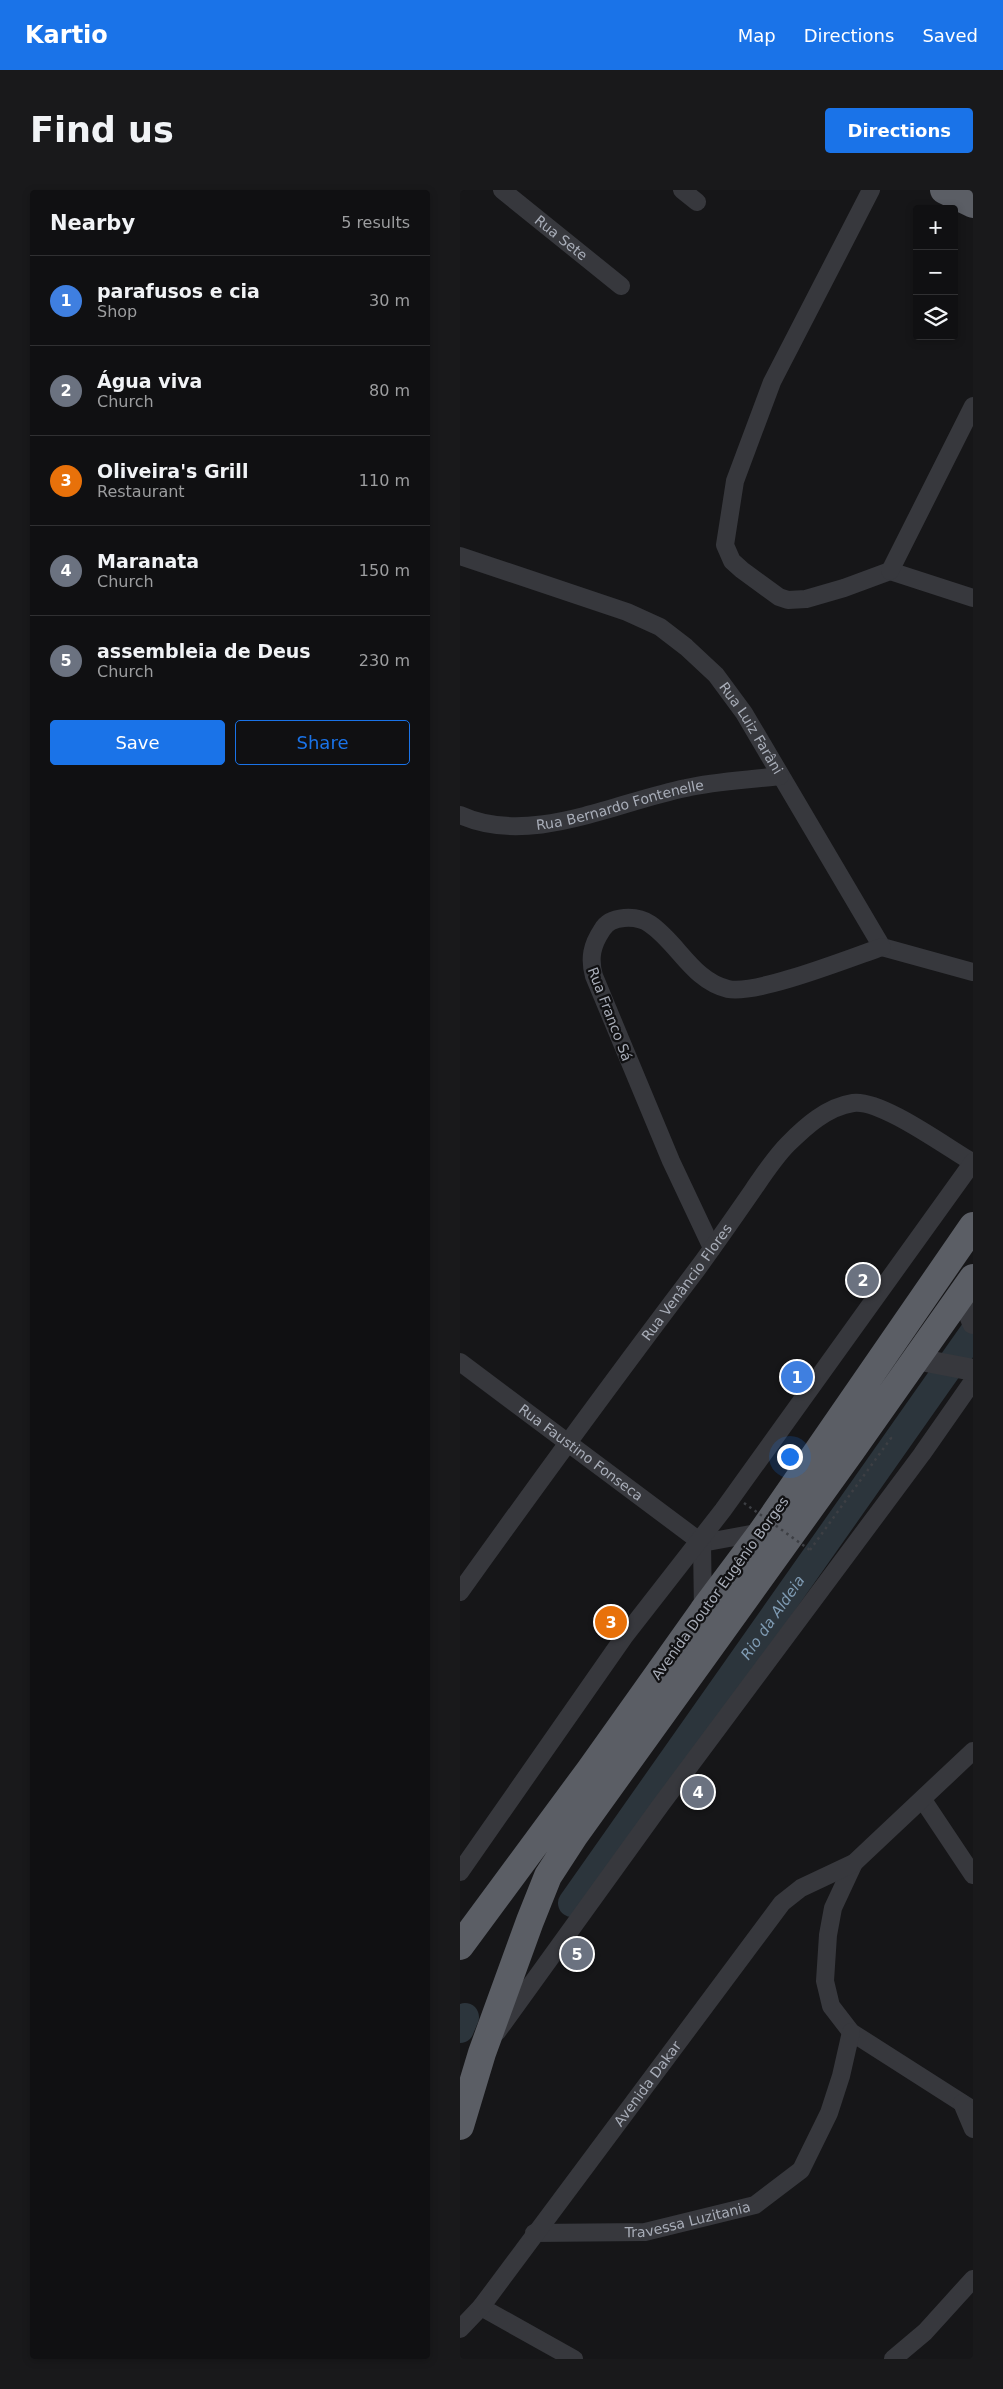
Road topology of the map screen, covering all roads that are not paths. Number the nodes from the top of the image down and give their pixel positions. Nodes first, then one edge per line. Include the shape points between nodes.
1 (502, 190) edge
2 (682, 190) edge
3 (871, 190) edge
4 (944, 190) edge
5 (697, 202) dead end
6 (973, 204) edge
7 (621, 286) dead end
8 (973, 406) edge
9 (460, 556) edge
10 (890, 570) junction
11 (973, 598) edge
12 (780, 776) junction
13 (460, 815) edge
14 (882, 947) junction
15 (973, 972) edge
16 (973, 1162) edge
17 (973, 1226) edge
18 (712, 1248) junction
19 (969, 1303) edge
20 (924, 1361) junction
21 (460, 1362) edge
22 (972, 1374) edge
23 (567, 1443) junction
24 (762, 1532) junction
25 (700, 1542) junction
26 (460, 1592) edge
27 (703, 1611) junction
28 (973, 1751) edge
29 (923, 1800) junction
30 (854, 1863) junction
31 (460, 1872) edge
32 (973, 1875) edge
33 (548, 1876) junction
34 (460, 1946) edge
35 (850, 2032) junction
36 (482, 2053) junction
37 (460, 2096) edge
38 (967, 2106) edge
39 (460, 2126) edge
40 (973, 2129) edge
41 (534, 2233) junction
42 (973, 2280) edge
43 (481, 2307) junction
44 (460, 2329) edge
45 (574, 2359) edge
46 (893, 2359) edge

1 - 7 street, Rua Sete
2 - 5 street
3 - 10 street via 772,382 735,481 725,545 732,561 742,570 788,600 806,599 844,588
4 - 6 highway
8 - 10 street
9 - 12 street, Rua Luiz Farâni via 627,612 660,628 716,675 744,714
10 - 11 street
12 - 13 street, Rua Bernardo Fontenelle via 686,788 540,825 510,827
12 - 14 street, Rua Luiz Farâni
14 - 15 street
14 - 18 street, Rua Franco Sá via 785,980 729,989 701,975 649,923 623,918 604,926 597,937 590,962 594,976 671,1161
16 - 18 street, Rua Venâncio Flores via 895,1115 854,1103 834,1109 810,1123 787,1145
16 - 25 street
17 - 24 highway, Avenida Doutor Eugênio Borges
18 - 23 street, Rua Venâncio Flores
19 - 20 highway, Avenida Doutor Eugênio Borges
20 - 22 street, Avenida Doutor Eugênio Borges
20 - 33 highway, Avenida Doutor Eugênio Borges
21 - 23 street, Rua Faustino Fonseca
22 - 36 street, Avenida Doutor Eugênio Borges via 922,1454
23 - 25 street, Rua Faustino Fonseca
23 - 26 street, Rua Venâncio Flores
24 - 25 street
24 - 27 highway, Avenida Doutor Eugênio Borges
25 - 27 street
25 - 31 street via 624,1637
27 - 34 highway, Avenida Doutor Eugênio Borges
28 - 29 street
29 - 30 street
29 - 32 street
30 - 35 street via 833,1908 826,1981 831,2006
30 - 41 street, Avenida Dakar via 801,1888 777,1909
33 - 36 highway, Avenida Doutor Eugênio Borges
33 - 37 highway via 529,1901 490,1993
35 - 38 street
35 - 41 street, Travessa Luzitania via 829,2113 801,2170 755,2205 645,2232
36 - 39 highway, Avenida Doutor Eugênio Borges
38 - 40 street
41 - 43 street, Avenida Dakar
42 - 46 street via 926,2332
43 - 44 street, Avenida Dakar
43 - 45 street

